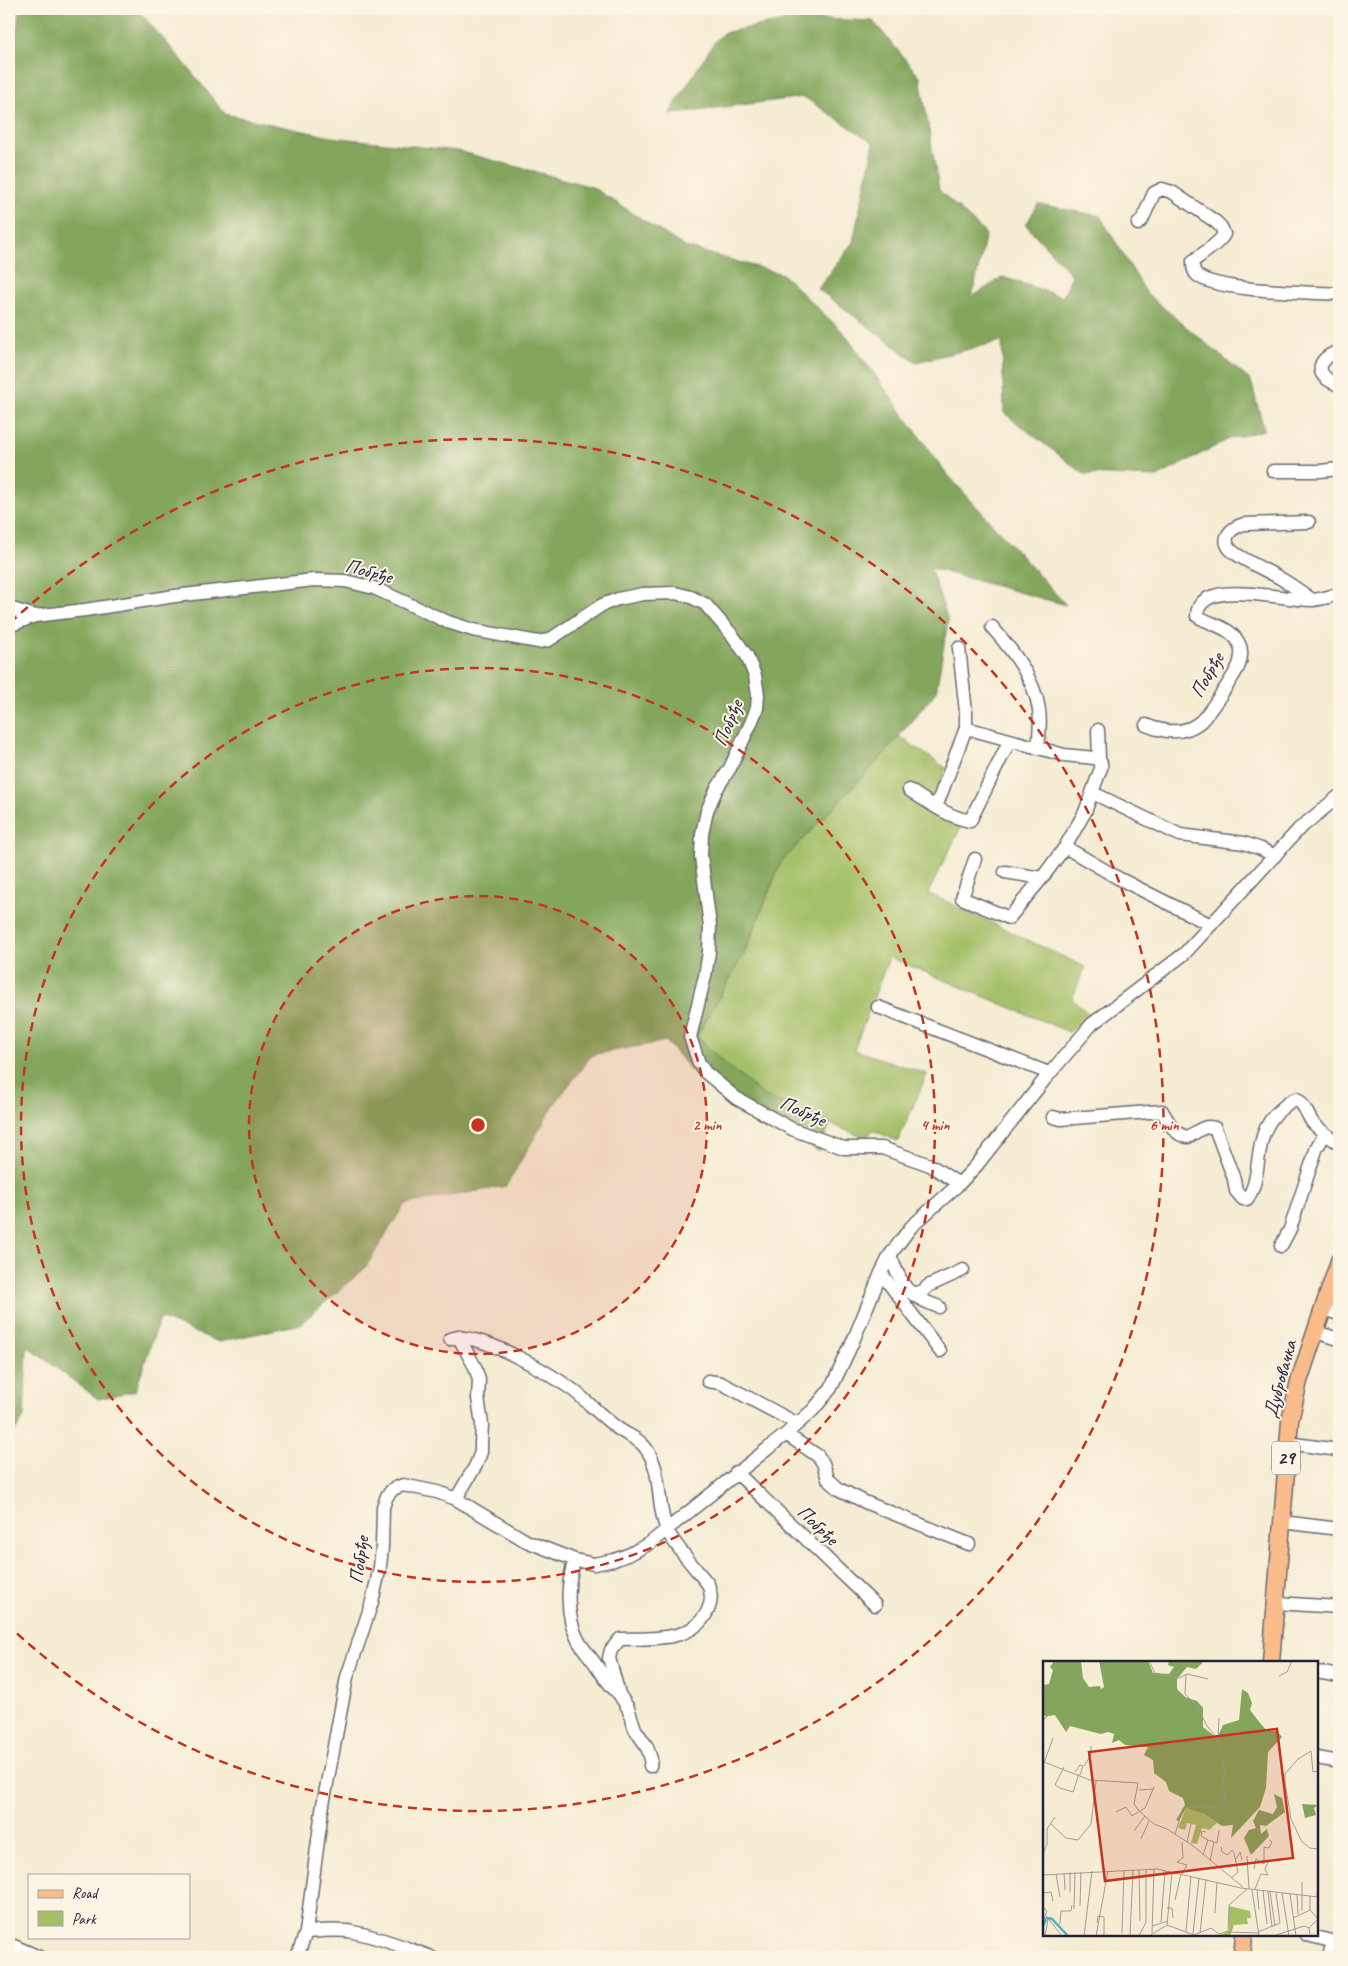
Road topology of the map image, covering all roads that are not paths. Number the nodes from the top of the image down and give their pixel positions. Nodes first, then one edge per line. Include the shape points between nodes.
1 (1138, 224) dead end
2 (1339, 294) edge
3 (1339, 351) edge
4 (1339, 385) edge
5 (1339, 469) edge
6 (1273, 471) dead end
7 (1309, 522) dead end
8 (1339, 594) edge
9 (1312, 600) junction
10 (9, 608) edge
11 (35, 616) junction
12 (9, 626) edge
13 (992, 626) dead end
14 (959, 648) dead end
15 (1146, 725) dead end
16 (966, 728) junction
17 (1098, 730) dead end
18 (1010, 740) junction
19 (1038, 748) junction
20 (1099, 759) junction
21 (909, 790) dead end
22 (1092, 793) junction
23 (1339, 796) edge
24 (936, 807) junction
25 (1065, 847) junction
26 (1275, 856) junction
27 (975, 859) dead end
28 (1005, 872) dead end
29 (1042, 878) junction
30 (1211, 925) junction
31 (878, 1008) dead end
32 (1049, 1073) junction
33 (1053, 1116) dead end
34 (1324, 1134) junction
35 (1339, 1143) edge
36 (960, 1184) junction
37 (1281, 1246) dead end
38 (890, 1255) junction
39 (1339, 1261) edge
40 (963, 1270) dead end
41 (880, 1273) junction
42 (913, 1294) junction
43 (939, 1307) dead end
44 (1323, 1309) junction
45 (1339, 1314) edge
46 (1315, 1332) junction
47 (1339, 1339) edge
48 (940, 1351) dead end
49 (708, 1381) dead end
50 (796, 1423) junction
51 (786, 1434) junction
52 (1287, 1443) junction
53 (1339, 1450) edge
54 (736, 1472) junction
55 (456, 1499) junction
56 (1282, 1522) junction
57 (1339, 1529) edge
58 (667, 1530) junction
59 (969, 1544) dead end
60 (575, 1560) junction
61 (1276, 1603) junction
62 (875, 1605) dead end
63 (1339, 1607) edge
64 (1271, 1661) edge
65 (1318, 1672) edge
66 (1339, 1676) edge
67 (619, 1694) junction
68 (1318, 1758) edge
69 (1339, 1762) edge
70 (650, 1766) dead end
71 (306, 1932) junction
72 (1244, 1936) edge
73 (1311, 1936) edge
74 (1336, 1942) edge
75 (9, 1944) edge
76 (40, 1957) edge
77 (297, 1957) edge
78 (431, 1957) edge
79 (1242, 1957) edge
80 (1329, 1957) edge

1 - 2 street via 1154,193 1162,189 1172,192 1216,222 1224,234 1221,240 1193,261 1196,274 1204,279 1252,290
3 - 4 street via 1320,365 1328,381
5 - 6 street
7 - 9 street via 1244,524 1230,531 1227,543 1235,553
8 - 9 street, Побрђе
9 - 15 street, Побрђе via 1243,593 1226,594 1201,604 1197,616 1225,628 1240,645 1239,664 1200,722 1185,730 1171,731 1156,730
10 - 11 street
11 - 12 street
11 - 36 street, Побрђе via 314,580 345,581 374,588 473,630 538,642 550,640 602,605 618,599 661,592 691,597 705,604 747,656 758,695 751,723 707,811 702,834 701,856 710,926 706,968 690,1037 699,1063 704,1072 736,1098 792,1129 844,1148 882,1148 930,1165
13 - 19 street via 1034,688 1040,711
14 - 16 street
16 - 18 street
16 - 24 street
17 - 20 street
18 - 19 street
18 - 24 street via 970,821
19 - 20 street
20 - 22 street via 1102,764
21 - 24 street
22 - 25 street
22 - 26 street via 1180,835 1244,843
23 - 26 street, Побрђе via 1299,830
25 - 29 street
25 - 30 street
26 - 30 street, Побрђе
27 - 29 street via 962,898 1009,918
28 - 29 street
30 - 32 street, Побрђе via 1184,954 1092,1024
31 - 32 street
32 - 36 street, Побрђе
33 - 34 street via 1061,1119 1162,1111 1180,1136 1188,1137 1210,1126 1215,1128 1236,1191 1243,1199 1247,1199 1252,1188 1258,1150 1268,1125 1286,1104 1297,1099 1301,1102 1312,1122
34 - 35 street
34 - 37 street
36 - 38 street, Побрђе via 911,1227
38 - 41 street, Побрђе
38 - 42 street via 902,1285
39 - 44 main road, Дубровачка / 29
40 - 42 street
41 - 48 street
41 - 50 street, Побрђе via 831,1388 813,1410
42 - 43 street
44 - 45 street
44 - 46 main road, Дубровачка / 29
46 - 47 street
46 - 52 main road, Дубровачка / 29 via 1292,1408
49 - 50 street via 721,1383
50 - 51 street, Побрђе
51 - 54 street, Побрђе
51 - 59 street via 818,1456 828,1479 840,1489
52 - 53 street
52 - 56 main road, Дубровачка / 29
54 - 58 street, Побрђе
54 - 62 street, Побрђе
55 - 58 street via 476,1465 482,1444 479,1380 475,1367 454,1338 494,1346 546,1372 644,1445 657,1473
55 - 60 street, Побрђе via 526,1541
55 - 71 street, Побрђе via 425,1488 403,1485 387,1496 383,1508 380,1567 347,1677 322,1810
56 - 57 street
56 - 61 main road, Дубровачка / 29
58 - 60 street, Побрђе via 650,1543 614,1560 594,1564
58 - 67 street via 708,1584 712,1602 702,1621 685,1633 620,1639 609,1658
60 - 67 street via 568,1587 576,1635 610,1686
61 - 63 street
61 - 64 main road, Дубровачка / 29
65 - 66 street
67 - 70 street via 647,1747
68 - 69 street
71 - 77 street, Побрђе
71 - 78 street via 352,1932
72 - 79 main road
73 - 74 street
74 - 80 street
75 - 76 street

